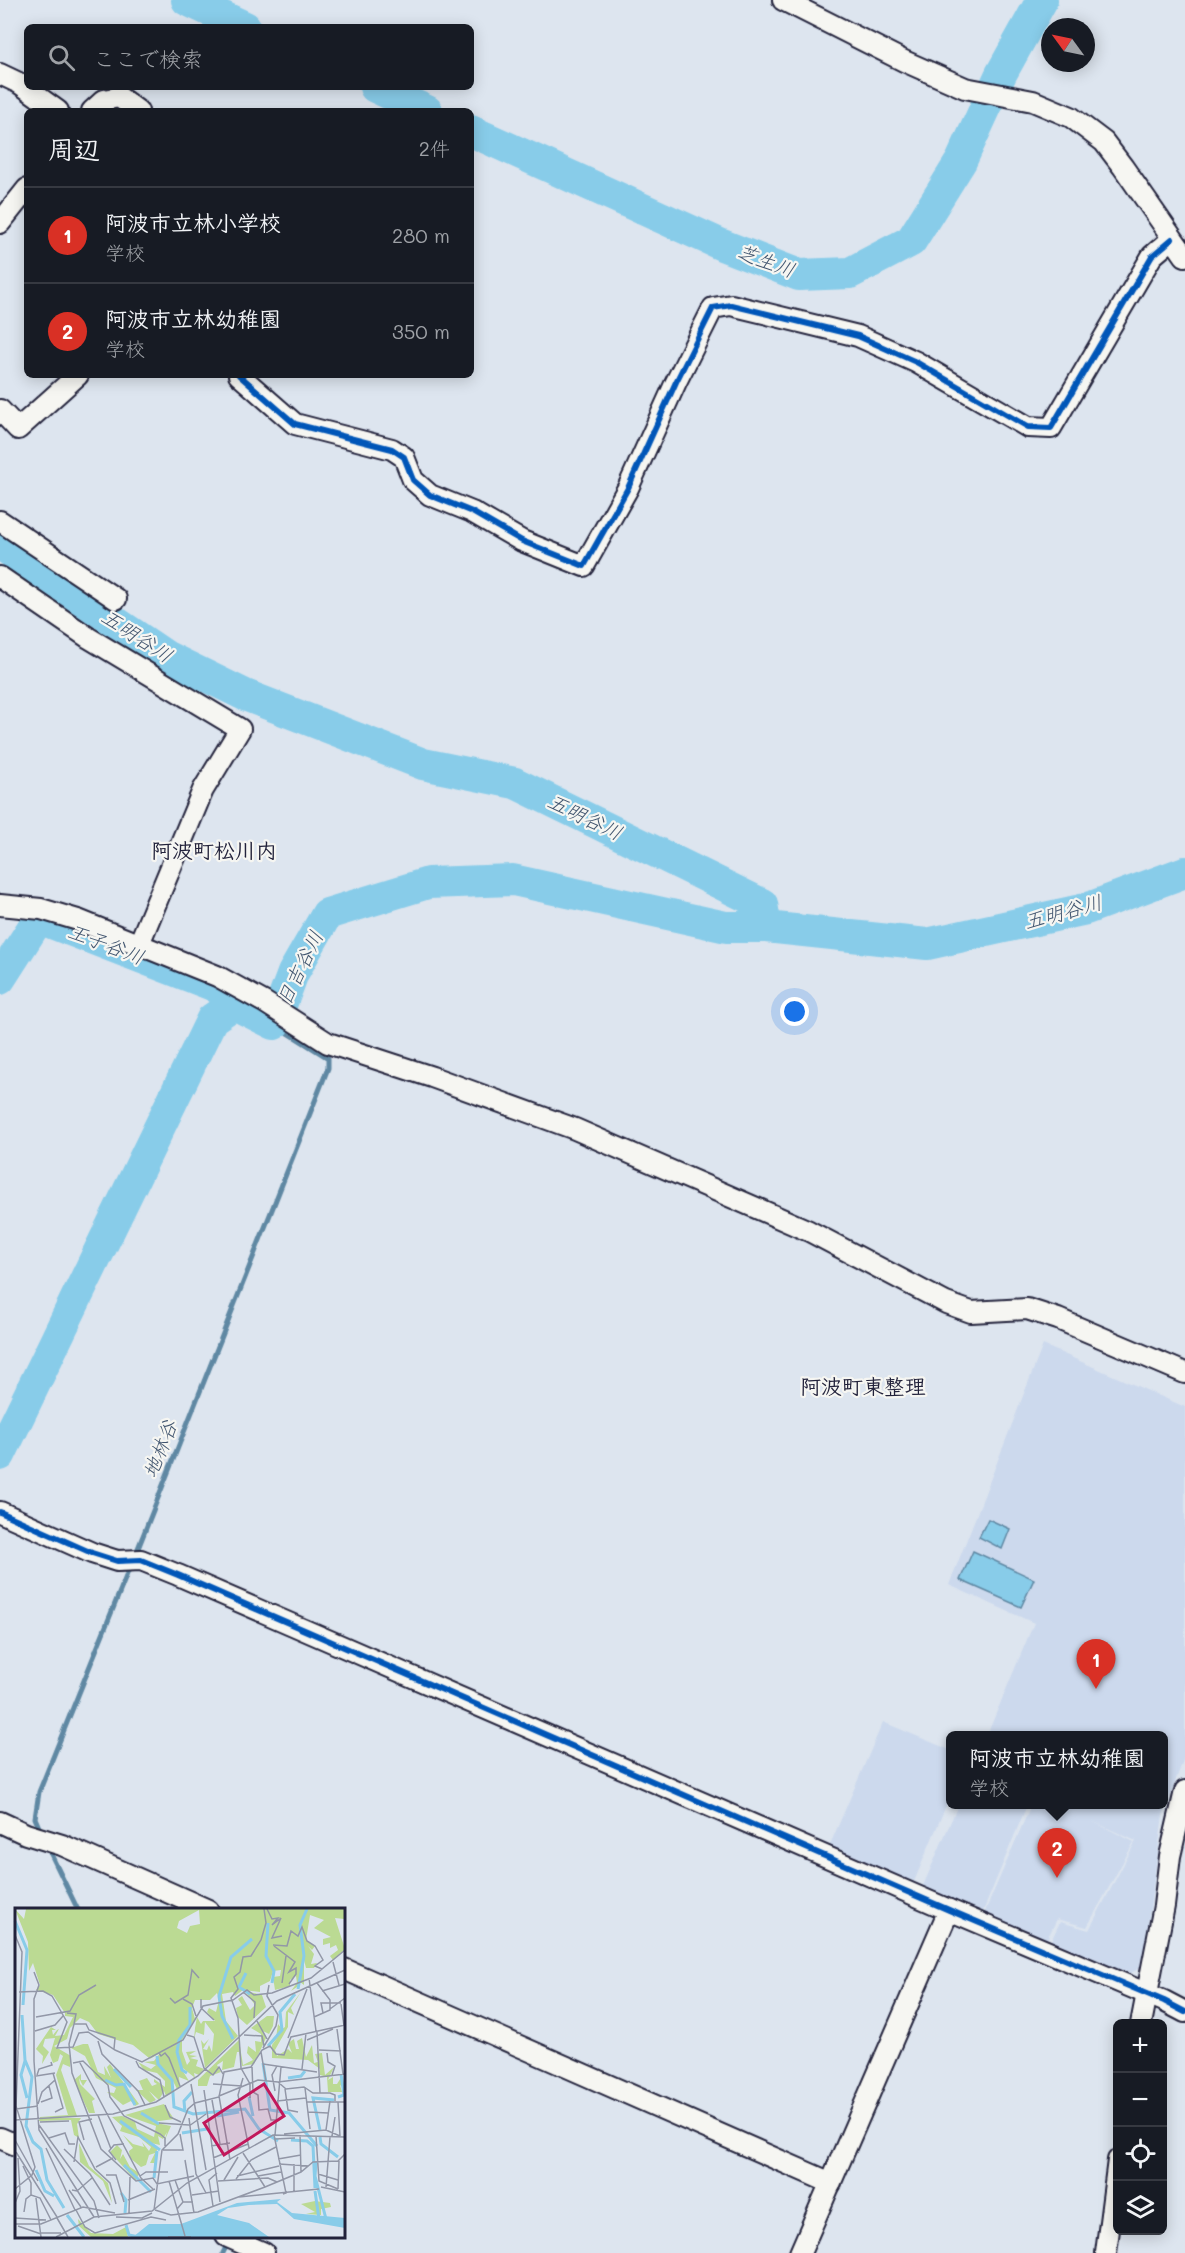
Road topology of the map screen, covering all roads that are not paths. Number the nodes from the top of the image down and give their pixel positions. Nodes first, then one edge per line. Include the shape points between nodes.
1 (783, 0) edge
2 (0, 74) edge
3 (24, 87) edge
4 (29, 90) edge
5 (54, 108) edge
6 (95, 108) edge
7 (134, 108) edge
8 (24, 193) edge
9 (0, 223) edge
10 (1172, 239) junction
11 (1185, 256) edge
12 (75, 378) edge
13 (242, 378) edge
14 (0, 410) edge
15 (0, 521) edge
16 (0, 577) edge
17 (116, 599) dead end
18 (0, 905) edge
19 (139, 944) junction
20 (1185, 1373) edge
21 (0, 1512) edge
22 (1185, 1791) edge
23 (0, 1822) edge
24 (203, 1908) edge
25 (949, 1910) junction
26 (345, 1969) edge
27 (1146, 1994) junction
28 (1185, 2012) edge
29 (1142, 2019) edge
30 (0, 2138) edge
31 (15, 2145) edge
32 (1115, 2181) edge
33 (831, 2183) junction
34 (229, 2238) edge
35 (264, 2253) edge
36 (800, 2253) edge
37 (1106, 2253) edge

1 - 10 street via 965,88 1033,101 1071,117 1104,142 1124,166
2 - 3 street
4 - 5 street
6 - 7 street via 104,100 119,97
8 - 9 street
10 - 11 street
10 - 13 street via 1152,256 1051,428 1028,427 916,362 858,336 731,305 713,308 628,488 584,566 522,541 472,512 430,495 413,480 404,457 392,449 295,424
12 - 14 street via 18,429
15 - 17 street
16 - 19 street via 89,638 240,729 203,790
18 - 19 street via 41,909
19 - 20 street via 217,976 328,1043 575,1129 809,1231 946,1303 971,1312 1027,1309
21 - 25 street via 92,1553 117,1561 131,1560 199,1584
22 - 27 street
23 - 24 street
25 - 27 street
25 - 33 street
26 - 33 street
27 - 28 street
27 - 29 street
30 - 31 street
32 - 37 street
33 - 36 street
34 - 35 street

